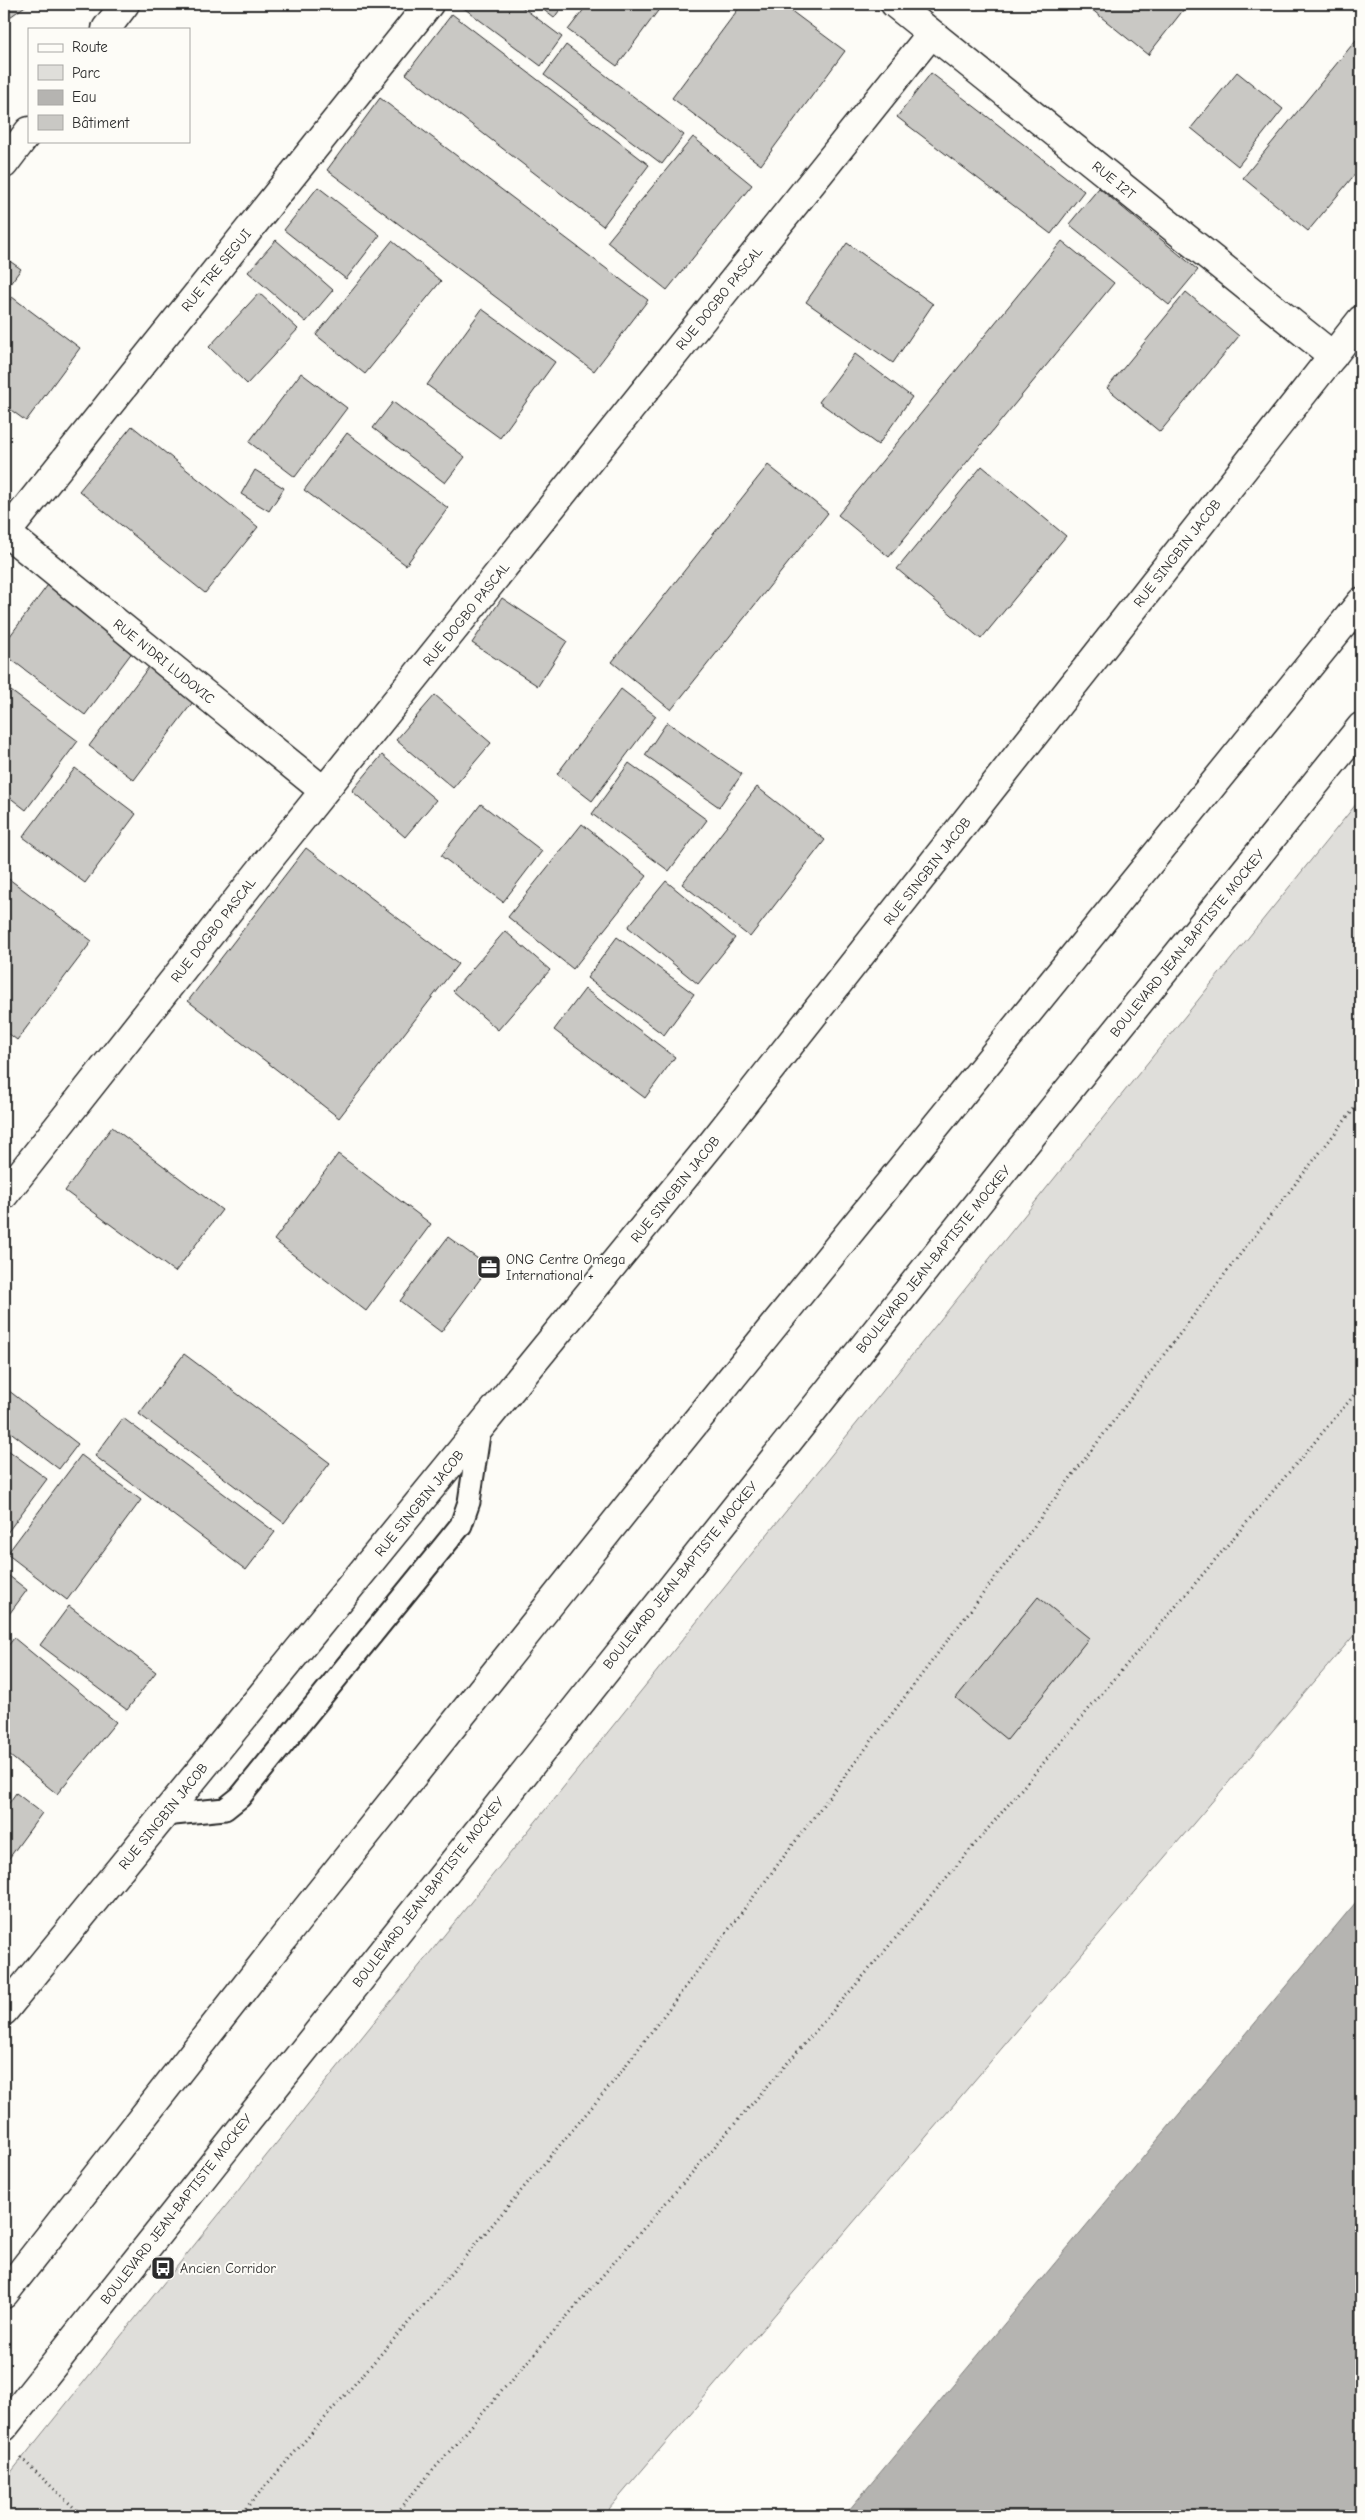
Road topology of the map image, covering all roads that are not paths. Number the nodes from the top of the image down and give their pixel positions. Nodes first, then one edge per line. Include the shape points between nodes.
1 (125, 4) edge
2 (429, 4) edge
3 (895, 4) edge
4 (107, 28) edge
5 (931, 34) junction
6 (28, 132) edge
7 (4, 164) edge
8 (1361, 320) edge
9 (1333, 356) junction
10 (5, 533) edge
11 (1361, 602) edge
12 (1361, 727) edge
13 (324, 791) junction
14 (4, 1195) edge
15 (480, 1428) junction
16 (164, 1814) junction
17 (4, 2011) edge
18 (4, 2294) edge
19 (4, 2427) edge

1 - 4 main road
2 - 10 main road, RUE TRE SEGUI
3 - 5 main road, RUE I2T
5 - 9 main road, RUE I2T
5 - 13 main road, RUE DOGBO PASCAL
6 - 7 main road
8 - 9 main road, RUE SINGBIN JACOB
9 - 15 main road, RUE SINGBIN JACOB via 713,1142
10 - 13 main road, RUE N'DRI LUDOVIC
11 - 18 main road via 673,1450
12 - 19 main road, BOULEVARD JEAN-BAPTISTE MOCKEY via 1001,1173
13 - 14 main road, RUE DOGBO PASCAL
15 - 16 main road, RUE SINGBIN JACOB
15 - 16 lane via 470,1502 461,1525 240,1797 225,1809
16 - 17 main road, RUE SINGBIN JACOB

